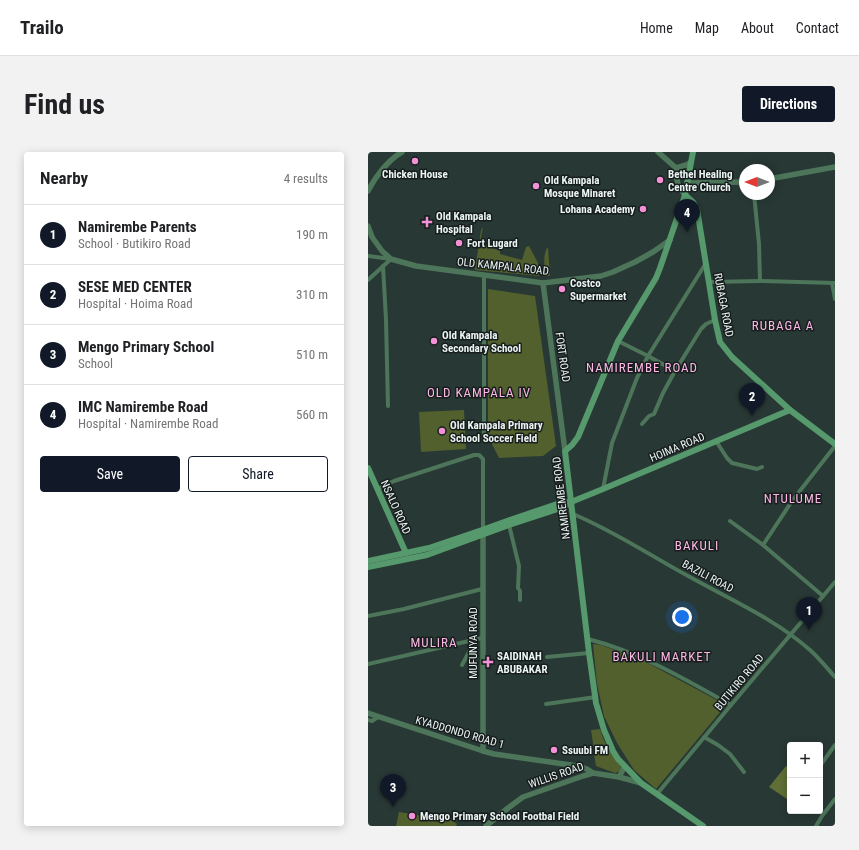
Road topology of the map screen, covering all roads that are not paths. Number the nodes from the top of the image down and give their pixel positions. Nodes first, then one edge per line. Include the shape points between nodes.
1 (402, 152) edge
2 (658, 152) edge
3 (692, 152) edge
4 (691, 162) junction
5 (835, 167) edge
6 (676, 168) junction
7 (775, 178) edge
8 (739, 182) edge
9 (687, 183) junction
10 (368, 191) edge
11 (685, 195) junction
12 (755, 200) edge
13 (368, 226) edge
14 (670, 240) junction
15 (368, 256) edge
16 (392, 259) junction
17 (706, 263) junction
18 (383, 266) junction
19 (484, 275) junction
20 (368, 280) edge
21 (760, 281) junction
22 (709, 282) junction
23 (543, 283) junction
24 (833, 283) edge
25 (835, 299) edge
26 (714, 320) junction
27 (618, 341) junction
28 (648, 356) junction
29 (675, 372) junction
30 (388, 406) dead end
31 (790, 410) junction
32 (642, 424) dead end
33 (563, 434) junction
34 (484, 437) dead end
35 (716, 441) junction
36 (572, 445) junction
37 (835, 445) edge
38 (565, 450) junction
39 (762, 467) dead end
40 (368, 469) edge
41 (377, 489) junction
42 (603, 489) junction
43 (571, 502) junction
44 (573, 514) junction
45 (730, 521) dead end
46 (509, 525) junction
47 (482, 532) junction
48 (763, 545) junction
49 (406, 553) junction
50 (368, 561) edge
51 (368, 567) edge
52 (835, 582) edge
53 (482, 589) junction
54 (823, 596) junction
55 (520, 600) dead end
56 (368, 616) edge
57 (790, 634) junction
58 (479, 639) junction
59 (588, 639) junction
60 (589, 653) junction
61 (546, 657) dead end
62 (368, 664) edge
63 (462, 665) dead end
64 (835, 677) edge
65 (596, 698) junction
66 (546, 704) dead end
67 (731, 705) junction
68 (368, 713) edge
69 (378, 717) junction
70 (368, 720) edge
71 (704, 737) junction
72 (835, 744) edge
73 (483, 751) junction
74 (823, 762) edge
75 (625, 766) junction
76 (744, 772) dead end
77 (593, 773) junction
78 (619, 777) junction
79 (641, 783) junction
80 (657, 794) junction
81 (835, 799) edge
82 (486, 826) edge
83 (703, 826) edge
84 (816, 826) edge

1 - 10 street via 386,165
2 - 6 street
3 - 4 main road, NAMIREMBE ROAD
4 - 6 street
4 - 9 main road, NAMIREMBE ROAD
5 - 7 street
6 - 11 street via 678,185
8 - 9 street
9 - 11 main road, NAMIREMBE ROAD
11 - 14 main road, NAMIREMBE ROAD
11 - 17 main road, RUBAGA ROAD via 696,209
12 - 21 street
13 - 16 street, OLD KAMPALA ROAD via 382,251
14 - 23 street, OLD KAMPALA ROAD via 619,270 601,276
14 - 27 main road, NAMIREMBE ROAD via 656,278
15 - 16 street
16 - 18 street
16 - 19 street, OLD KAMPALA ROAD via 416,266
17 - 22 main road, RUBAGA ROAD
17 - 28 street
18 - 20 street
18 - 30 street
19 - 23 street, OLD KAMPALA ROAD
19 - 34 street
21 - 22 street
21 - 24 street
22 - 26 main road, RUBAGA ROAD
23 - 33 street, FORT ROAD
24 - 25 street
26 - 29 street via 701,329
26 - 31 main road, RUBAGA ROAD via 719,338 732,357
27 - 28 street
27 - 36 main road, NAMIREMBE ROAD via 578,437
28 - 29 street
28 - 42 street via 612,443
29 - 32 street via 654,414
31 - 35 main road, HOIMA ROAD
31 - 37 main road, RUBAGA ROAD
33 - 36 street
33 - 38 street, FORT ROAD
35 - 39 street via 732,463 757,469
35 - 42 main road, HOIMA ROAD
36 - 38 main road, NAMIREMBE ROAD
37 - 48 street via 792,501
38 - 43 main road, NAMIREMBE ROAD
40 - 41 main road, NSALO ROAD
41 - 47 street via 394,481 479,455 483,459
41 - 49 main road, NSALO ROAD
42 - 43 main road, HOIMA ROAD
43 - 44 main road, NAMIREMBE ROAD
43 - 46 main road, HOIMA ROAD via 564,507
43 - 47 main road, HOIMA ROAD via 563,502 507,520
44 - 57 street, BAZILI ROAD via 641,548
44 - 59 main road, NAMIREMBE ROAD
45 - 48 street
46 - 47 main road, HOIMA ROAD
46 - 55 street via 519,566
47 - 49 main road, HOIMA ROAD
47 - 51 main road, HOIMA ROAD via 427,555
47 - 53 street, MUFUNYA ROAD
48 - 54 street
49 - 50 main road, HOIMA ROAD
52 - 54 street, BUTIKIRO ROAD
53 - 56 street
53 - 58 street, MUFUNYA ROAD
54 - 57 street, BUTIKIRO ROAD
57 - 64 street, BAZILI ROAD via 811,651
57 - 67 street, BUTIKIRO ROAD
58 - 62 street
58 - 63 street
58 - 73 street, MUFUNYA ROAD
59 - 60 main road, NAMIREMBE ROAD
59 - 67 street via 640,657
60 - 61 street
60 - 65 main road, NAMIREMBE ROAD
65 - 66 street
65 - 75 main road, NAMIREMBE ROAD via 604,730 613,751
67 - 71 street, BUTIKIRO ROAD
68 - 69 street, KYADDONDO ROAD 1
69 - 70 street via 372,721
69 - 73 street, KYADDONDO ROAD 1
71 - 76 street via 730,754
71 - 80 street, BUTIKIRO ROAD
72 - 74 street
73 - 77 street, KYADDONDO ROAD 1 via 578,766
75 - 78 street
75 - 79 main road, NAMIREMBE ROAD
77 - 78 street, WILLIS ROAD
77 - 82 street, WILLIS ROAD via 523,797
78 - 79 street, WILLIS ROAD
79 - 80 main road, NAMIREMBE ROAD
80 - 83 main road, NAMIREMBE ROAD
81 - 84 street

